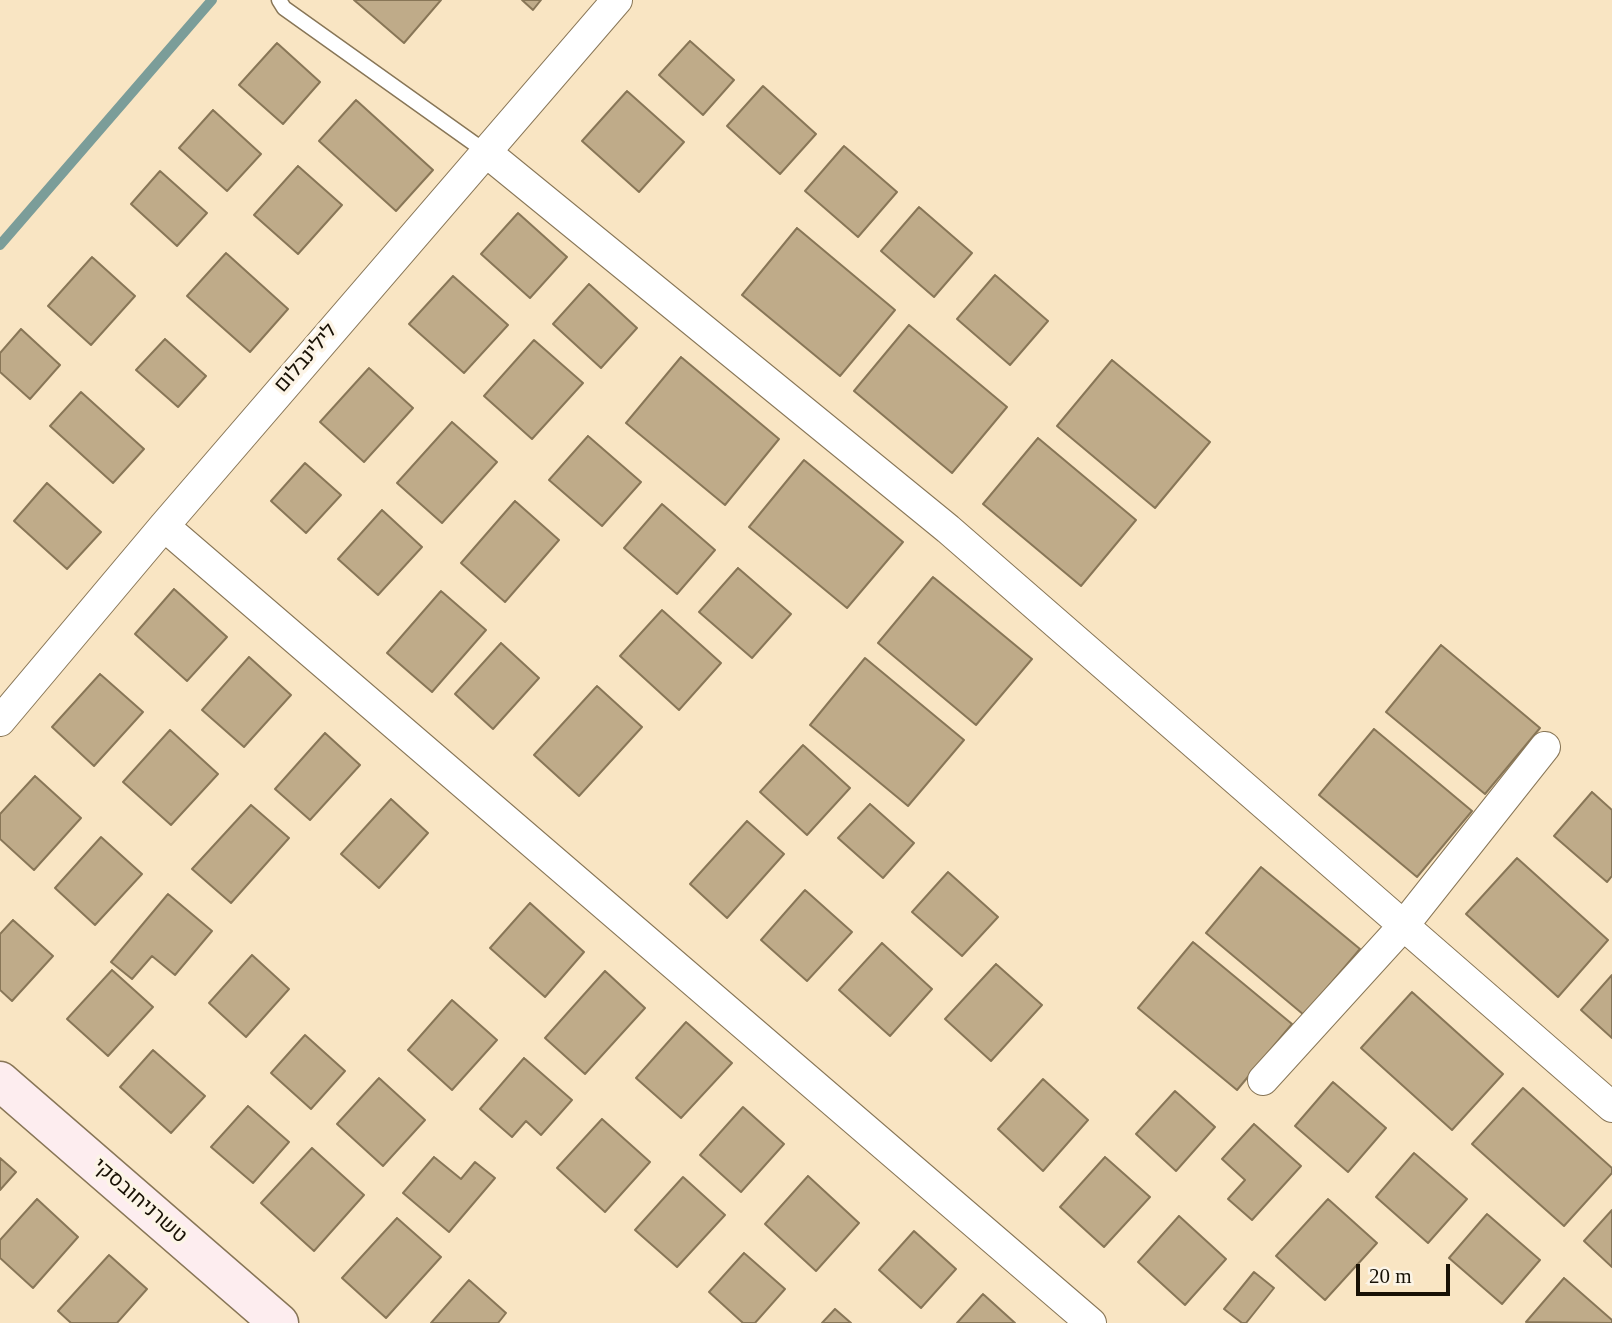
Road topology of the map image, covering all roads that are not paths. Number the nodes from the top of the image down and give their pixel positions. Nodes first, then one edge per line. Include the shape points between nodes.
1 (279, 0) edge
2 (617, 0) edge
3 (486, 152) junction
4 (164, 526) junction
5 (0, 721) edge
6 (1545, 747) dead end
7 (1404, 925) junction
8 (1263, 1080) dead end
9 (0, 1081) edge
10 (1612, 1107) edge
11 (279, 1323) edge
12 (1091, 1323) edge

1 - 3 lane
2 - 3 street, לילינבלום
3 - 4 street, לילינבלום
3 - 7 street via 948,528
4 - 5 street, לילינבלום
4 - 12 street
6 - 7 street
7 - 8 street
7 - 10 street
9 - 11 street, טשרניחובסקי

